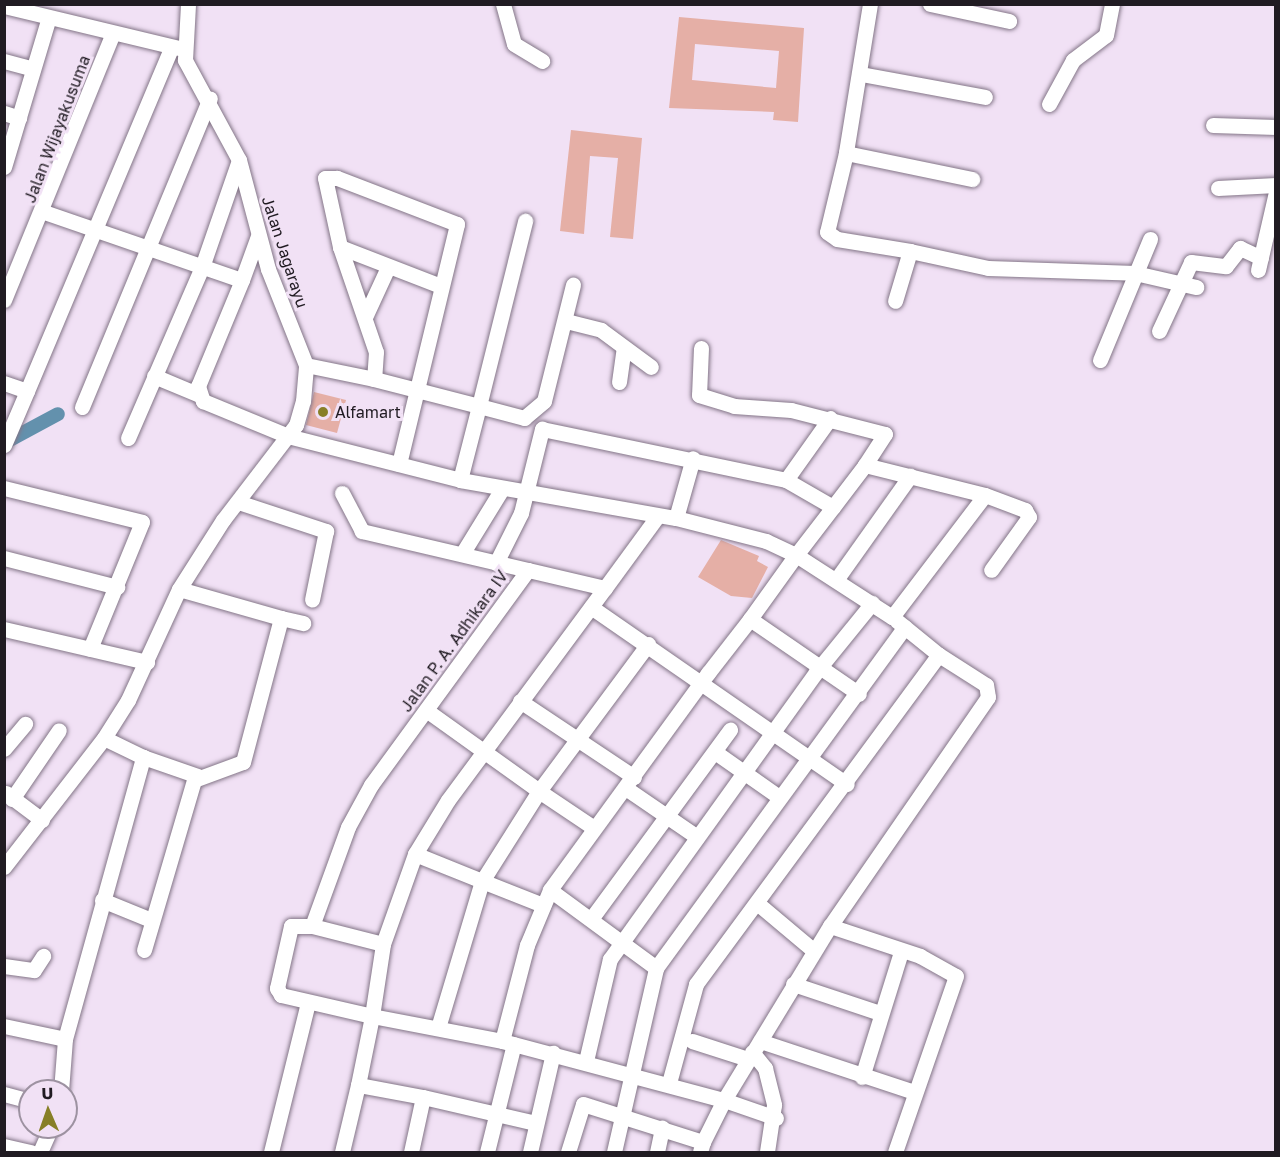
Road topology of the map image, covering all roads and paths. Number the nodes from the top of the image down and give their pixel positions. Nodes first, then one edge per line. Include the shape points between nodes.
1 (188, 4) edge
2 (503, 4) edge
3 (870, 4) edge
4 (930, 4) edge
5 (1112, 4) edge
6 (4, 6) edge
7 (976, 9) edge
8 (48, 20) junction
9 (1009, 21) dead end
10 (112, 36) junction
11 (176, 49) junction
12 (4, 61) edge
13 (542, 61) dead end
14 (33, 69) junction
15 (861, 74) junction
16 (985, 97) dead end
17 (210, 98) junction
18 (1049, 104) dead end
19 (12, 115) edge
20 (1213, 125) dead end
21 (1275, 127) edge
22 (846, 153) junction
23 (239, 160) junction
24 (5, 165) edge
25 (972, 179) dead end
26 (1275, 185) edge
27 (1218, 188) dead end
28 (1275, 192) edge
29 (44, 212) junction
30 (525, 221) dead end
31 (96, 227) junction
32 (258, 236) junction
33 (1150, 239) dead end
34 (146, 247) junction
35 (340, 247) junction
36 (910, 251) junction
37 (202, 267) junction
38 (388, 267) junction
39 (1135, 273) junction
40 (1184, 275) junction
41 (242, 280) junction
42 (573, 285) dead end
43 (441, 286) junction
44 (1196, 287) dead end
45 (4, 300) edge
46 (895, 301) dead end
47 (365, 317) junction
48 (566, 321) junction
49 (1159, 332) dead end
50 (624, 348) junction
51 (700, 348) dead end
52 (1100, 360) dead end
53 (306, 365) junction
54 (651, 367) dead end
55 (154, 376) junction
56 (374, 379) junction
57 (619, 382) dead end
58 (4, 383) edge
59 (416, 390) junction
60 (27, 391) junction
61 (197, 394) junction
62 (479, 406) junction
63 (82, 407) dead end
64 (830, 418) junction
65 (288, 436) junction
66 (128, 438) dead end
67 (6, 442) edge
68 (693, 458) junction
69 (399, 464) junction
70 (865, 465) junction
71 (910, 476) junction
72 (460, 480) junction
73 (786, 480) junction
74 (4, 488) edge
75 (342, 493) dead end
76 (985, 495) junction
77 (498, 498) junction
78 (238, 502) junction
79 (523, 503) junction
80 (832, 507) junction
81 (657, 517) junction
82 (676, 518) junction
83 (464, 554) junction
84 (796, 555) junction
85 (4, 558) edge
86 (495, 562) junction
87 (528, 570) junction
88 (991, 570) dead end
89 (836, 580) junction
90 (117, 587) junction
91 (605, 588) junction
92 (179, 589) junction
93 (312, 600) dead end
94 (872, 603) junction
95 (591, 608) junction
96 (892, 617) junction
97 (281, 618) junction
98 (750, 619) junction
99 (303, 623) dead end
100 (905, 627) junction
101 (4, 629) edge
102 (648, 644) junction
103 (90, 649) junction
104 (939, 655) junction
105 (147, 662) junction
106 (819, 667) junction
107 (702, 681) junction
108 (859, 694) junction
109 (520, 701) junction
110 (426, 710) junction
111 (25, 724) dead end
112 (59, 730) dead end
113 (730, 730) dead end
114 (772, 732) junction
115 (104, 738) junction
116 (579, 741) junction
117 (4, 749) edge
118 (482, 752) junction
119 (715, 752) junction
120 (143, 757) junction
121 (808, 757) junction
122 (743, 772) junction
123 (198, 776) junction
124 (631, 783) junction
125 (847, 784) junction
126 (538, 791) junction
127 (8, 796) edge
128 (779, 797) junction
129 (665, 816) junction
130 (42, 820) junction
131 (594, 828) junction
132 (697, 837) junction
133 (415, 854) junction
134 (4, 867) edge
135 (482, 880) junction
136 (550, 890) junction
137 (102, 900) junction
138 (757, 903) junction
139 (543, 904) junction
140 (591, 919) junction
141 (151, 921) junction
142 (312, 926) junction
143 (830, 926) junction
144 (621, 942) junction
145 (383, 944) junction
146 (144, 950) dead end
147 (813, 950) junction
148 (901, 952) junction
149 (43, 956) dead end
150 (4, 966) edge
151 (656, 968) junction
152 (793, 984) junction
153 (308, 1003) junction
154 (880, 1013) junction
155 (372, 1016) junction
156 (4, 1026) edge
157 (438, 1028) junction
158 (64, 1039) junction
159 (692, 1041) dead end
160 (508, 1043) junction
161 (753, 1051) junction
162 (553, 1053) junction
163 (586, 1061) junction
164 (631, 1074) junction
165 (862, 1077) junction
166 (62, 1079) edge
167 (669, 1083) junction
168 (358, 1084) junction
169 (914, 1092) junction
170 (423, 1096) junction
171 (724, 1100) junction
172 (497, 1113) junction
173 (622, 1116) junction
174 (776, 1118) junction
175 (536, 1124) junction
176 (662, 1128) junction
177 (4, 1146) edge
178 (701, 1147) edge
179 (31, 1152) edge
180 (271, 1152) edge
181 (342, 1152) edge
182 (411, 1152) edge
183 (487, 1152) edge
184 (530, 1152) edge
185 (568, 1152) edge
186 (614, 1152) edge
187 (657, 1152) edge
188 (766, 1152) edge
189 (895, 1152) edge

1 - 11 street
2 - 13 street via 514,44
3 - 15 street
4 - 7 street
5 - 18 street via 1107,35 1073,60
6 - 8 street
7 - 9 street
8 - 10 street
8 - 14 street
10 - 11 street
10 - 29 street, Jalan Wijayakusuma
11 - 17 street, Jalan Jagarayu
11 - 31 street
12 - 14 street
14 - 19 street
15 - 16 street
15 - 22 street
17 - 23 street, Jalan Jagarayu
17 - 34 street
19 - 24 street
20 - 21 street
22 - 25 street
22 - 36 street via 826,223 830,237
23 - 32 street, Jalan Jagarayu
23 - 37 street
26 - 27 street
28 - 40 street via 1259,264 1240,248 1226,266 1199,259
29 - 31 street
29 - 45 street, Jalan Wijayakusuma
30 - 62 street
31 - 34 street
31 - 60 street
32 - 41 street
32 - 53 street, Jalan Jagarayu
33 - 39 street
34 - 37 street
34 - 63 street
35 - 38 street
35 - 43 street via 325,188 329,177 454,220 457,230
35 - 47 street
36 - 39 street via 988,268
36 - 46 street
37 - 41 street
37 - 55 street
38 - 43 street
38 - 47 street
39 - 40 street
39 - 52 street
40 - 44 street
40 - 49 street
41 - 61 street
42 - 48 street
43 - 59 street
47 - 56 street via 376,352
48 - 50 street via 590,325
48 - 62 street via 544,401 530,416
50 - 54 street
50 - 57 street
51 - 64 street via 696,389 705,399
53 - 56 street
53 - 65 street, Jalan Jagarayu via 303,401
55 - 61 street
55 - 66 street
56 - 59 street
58 - 60 street
59 - 62 street
59 - 69 street
60 - 67 street
61 - 65 street via 202,401
62 - 72 street
64 - 70 street via 885,434
64 - 73 street
65 - 69 street
65 - 78 street, Jalan Jagarayu
68 - 73 street
68 - 79 street via 614,448 543,429
68 - 82 street
69 - 72 street
70 - 71 street
70 - 80 street
71 - 76 street
71 - 89 street
72 - 77 street
73 - 80 street
74 - 90 street via 142,522
75 - 83 street, Jalan P. A. Adhikara IV via 362,531
76 - 88 street via 1025,510 1029,517
76 - 96 street
77 - 79 street
77 - 83 street
78 - 92 street, Jalan Jagarayu
78 - 93 street via 326,531
79 - 81 street
79 - 86 street
80 - 84 street
81 - 82 street
81 - 91 street
82 - 84 street via 766,541
83 - 86 street, Jalan P. A. Adhikara IV
84 - 89 street
84 - 98 street
85 - 90 street
86 - 87 street, Jalan P. A. Adhikara IV
87 - 91 street
87 - 110 street, Jalan P. A. Adhikara IV
89 - 94 street
90 - 103 street
91 - 95 street
92 - 97 street
92 - 105 street, Jalan Jagarayu
94 - 96 street
94 - 106 street
95 - 102 street
95 - 109 street
96 - 100 street
97 - 99 street
97 - 123 street via 243,762 238,768
98 - 106 street
98 - 107 street
100 - 104 street
100 - 108 street
101 - 103 street
102 - 107 street
102 - 116 street
103 - 105 street
104 - 125 street
104 - 143 street via 986,685 988,697
105 - 115 street, Jalan Jagarayu
106 - 108 street
106 - 114 street
107 - 114 street
107 - 124 street
108 - 121 street
109 - 116 street
109 - 118 street
110 - 118 street
110 - 142 street, Jalan P. A. Adhikara IV via 390,758 348,827
111 - 117 street
112 - 127 street
113 - 119 street
114 - 121 street
114 - 122 street
115 - 120 street
115 - 130 street, Jalan Jagarayu
116 - 124 street
116 - 126 street
118 - 126 street
118 - 133 street
119 - 122 street
119 - 129 street
120 - 123 street
120 - 137 street
121 - 125 street
121 - 128 street
122 - 128 street
122 - 132 street
123 - 141 street
124 - 129 street
124 - 131 street
125 - 138 street
126 - 131 street
126 - 135 street
127 - 130 street
128 - 151 street
129 - 132 street
129 - 140 street
130 - 134 street, Jalan Jagarayu
131 - 136 street
132 - 144 street
133 - 135 street
133 - 145 street
135 - 139 street
135 - 157 street
136 - 139 street
136 - 140 street
137 - 141 street
137 - 158 street
138 - 147 street
138 - 167 street via 692,993
139 - 160 street
140 - 144 street
141 - 146 street
142 - 145 street
142 - 153 street via 291,926 277,988
143 - 147 street
143 - 148 street
144 - 151 street
144 - 163 street via 598,996
145 - 155 street
147 - 152 street
148 - 154 street
148 - 169 street via 956,976
149 - 150 street via 34,970
151 - 164 street
152 - 154 street
152 - 161 street
153 - 155 street
153 - 180 street
154 - 165 street
155 - 157 street
155 - 168 street
156 - 158 street
157 - 160 street
158 - 166 street
159 - 161 street
160 - 162 street
160 - 172 street
161 - 165 street
161 - 171 street
161 - 174 street via 769,1079
162 - 163 street
162 - 175 street
163 - 164 street
164 - 167 street
164 - 173 street
165 - 169 street
167 - 171 street
168 - 170 street
168 - 181 street
169 - 189 street
170 - 172 street
170 - 182 street
171 - 174 street
171 - 178 street
172 - 175 street
172 - 183 street
173 - 176 street
173 - 185 street via 579,1106
173 - 186 street
174 - 188 street
175 - 184 street
176 - 178 street
176 - 187 street
177 - 179 street

